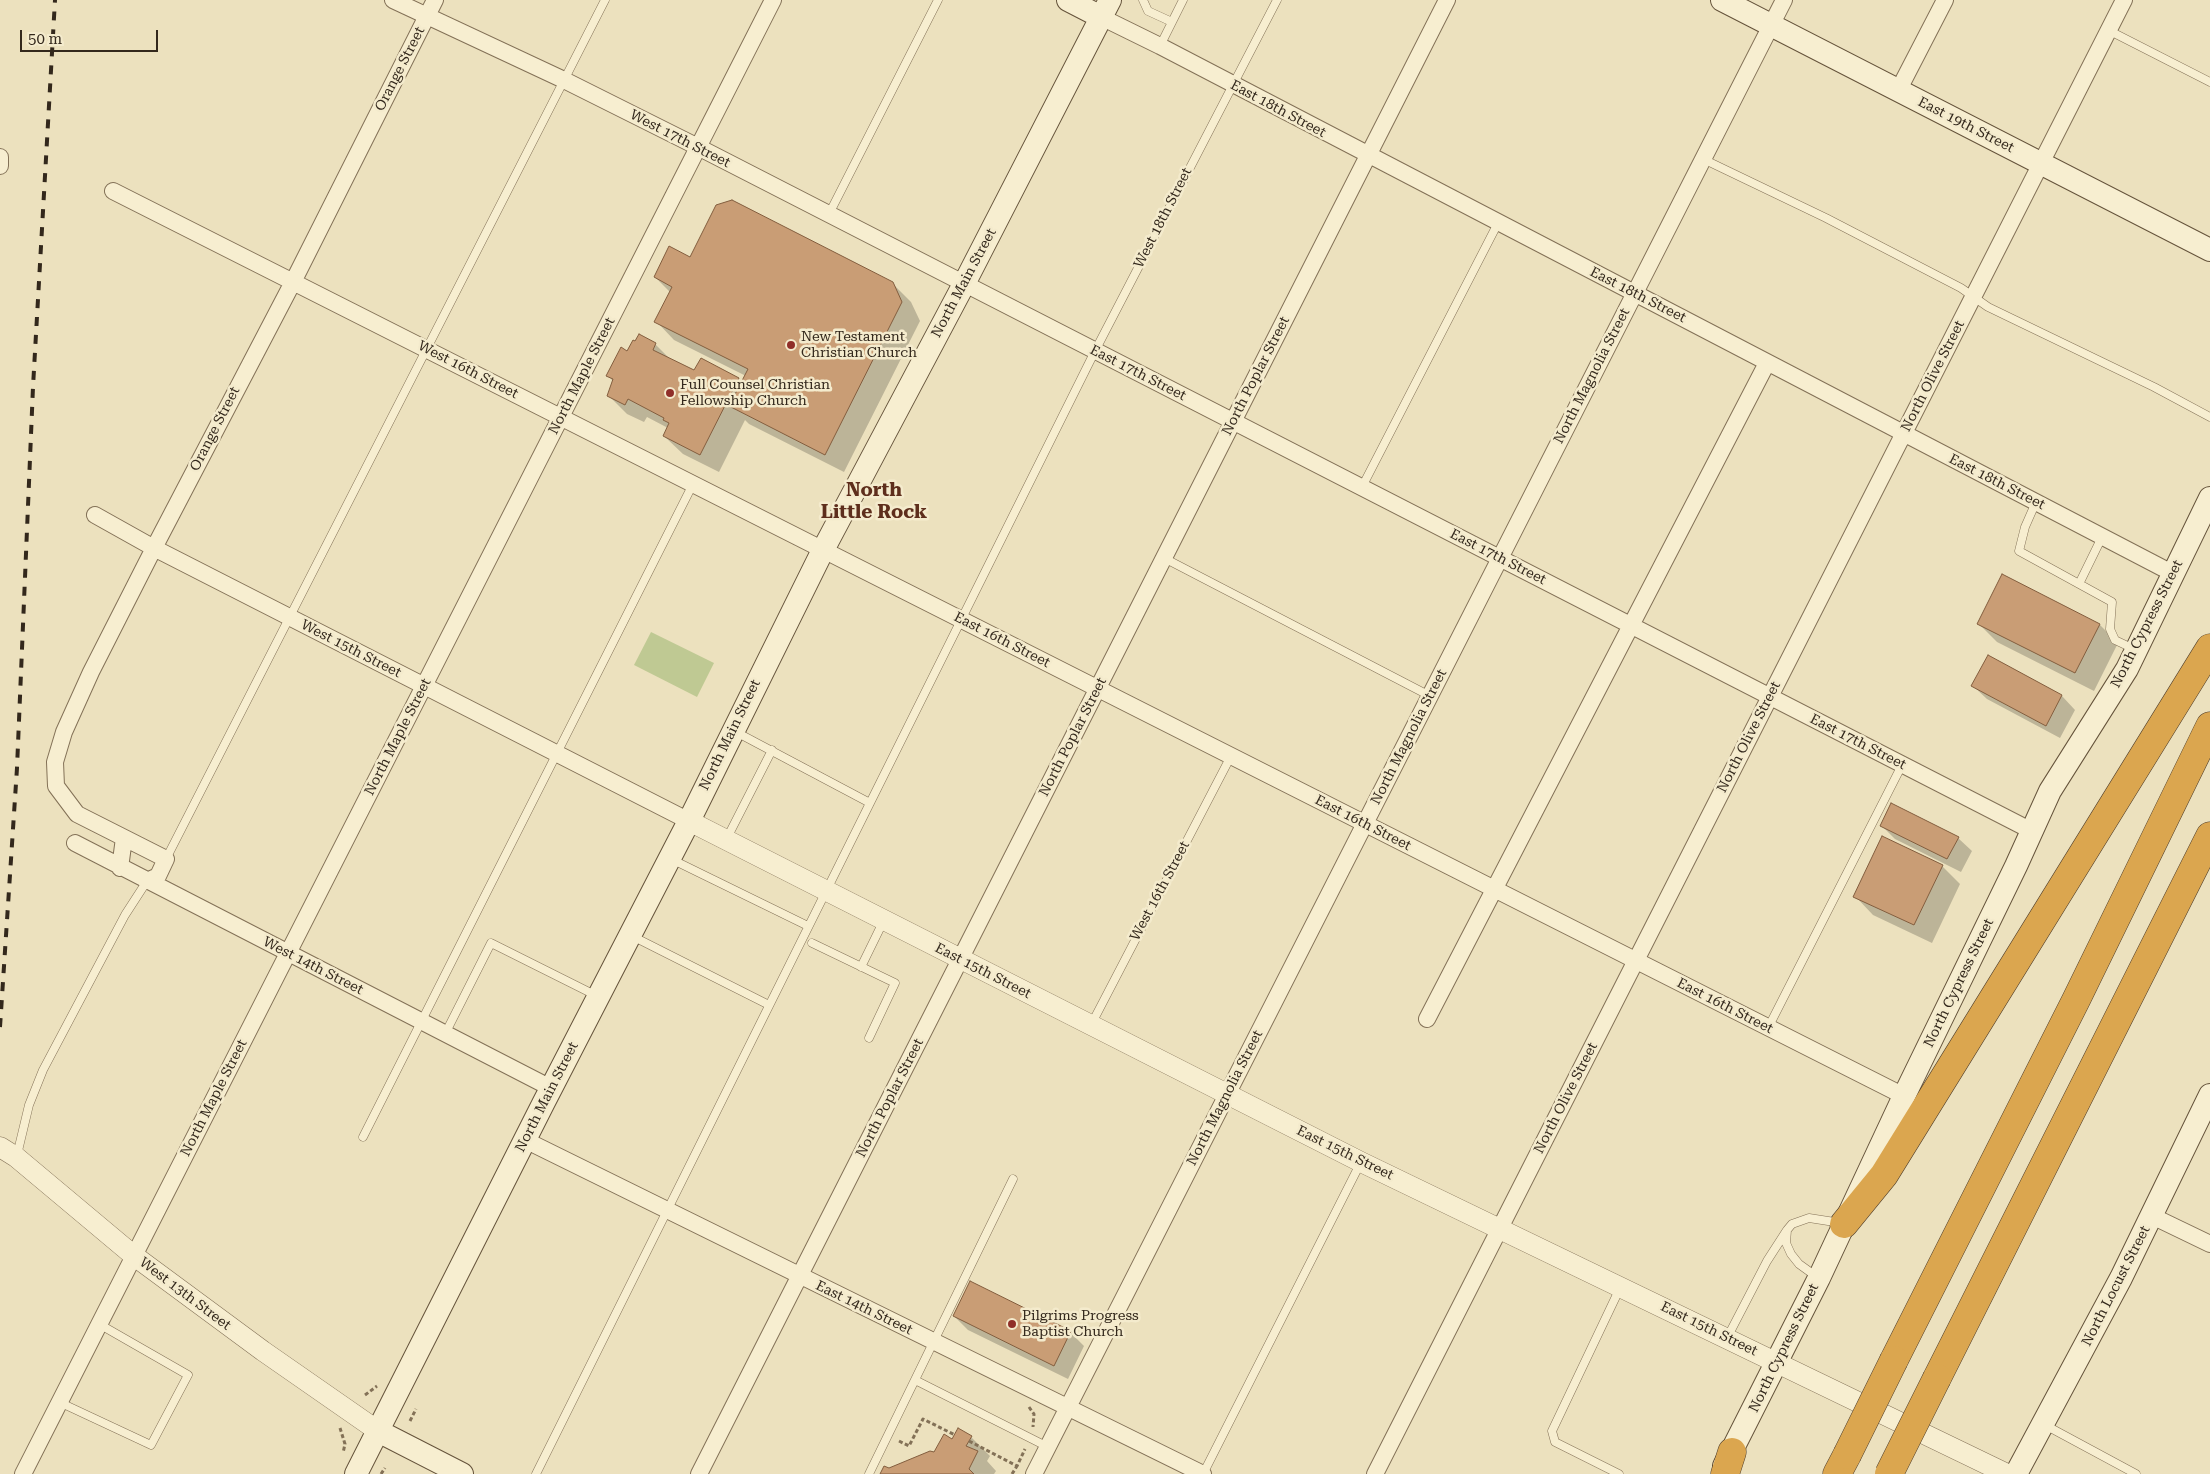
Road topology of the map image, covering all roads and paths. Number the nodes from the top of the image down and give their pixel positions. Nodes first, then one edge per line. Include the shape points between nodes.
1 (393, 0) edge
2 (435, 0) edge
3 (605, 0) edge
4 (773, 0) edge
5 (938, 0) edge
6 (1068, 0) edge
7 (1143, 0) edge
8 (1183, 0) edge
9 (1276, 0) edge
10 (1447, 0) edge
11 (1722, 0) edge
12 (1784, 0) edge
13 (1945, 0) edge
14 (2124, 0) edge
15 (1106, 8) edge
16 (427, 16) junction
17 (1172, 22) junction
18 (1771, 25) junction
19 (2108, 30) junction
20 (1160, 46) junction
21 (564, 80) junction
22 (2210, 82) edge
23 (1232, 85) junction
24 (1898, 90) junction
25 (698, 147) junction
26 (0, 156) edge
27 (1368, 156) junction
28 (1703, 159) junction
29 (2040, 164) junction
30 (0, 166) edge
31 (113, 191) dead end
32 (829, 214) junction
33 (1498, 223) junction
34 (2210, 250) edge
35 (293, 282) junction
36 (964, 284) junction
37 (1634, 294) junction
38 (1973, 297) junction
39 (426, 350) junction
40 (1094, 350) junction
41 (1767, 363) junction
42 (561, 417) junction
43 (2210, 417) edge
44 (1233, 421) junction
45 (1904, 433) junction
46 (693, 484) junction
47 (1362, 488) junction
48 (2210, 498) edge
49 (2036, 502) junction
50 (95, 515) dead end
51 (2102, 537) junction
52 (154, 548) junction
53 (823, 550) junction
54 (1164, 558) junction
55 (1500, 558) junction
56 (2174, 574) junction
57 (2079, 584) junction
58 (289, 617) junction
59 (961, 620) junction
60 (1631, 626) junction
61 (2210, 648) edge
62 (2136, 650) junction
63 (424, 686) junction
64 (1097, 689) junction
65 (1430, 696) junction
66 (1770, 697) junction
67 (2210, 726) edge
68 (732, 730) junction
69 (772, 750) junction
70 (557, 753) junction
71 (1231, 756) junction
72 (1902, 765) junction
73 (870, 803) junction
74 (689, 820) junction
75 (1365, 824) junction
76 (2032, 831) junction
77 (2210, 836) edge
78 (124, 838) junction
79 (726, 840) junction
80 (75, 844) dead end
81 (669, 858) junction
82 (166, 859) junction
83 (120, 868) junction
84 (147, 881) junction
85 (1495, 890) junction
86 (826, 891) junction
87 (884, 920) junction
88 (808, 926) junction
89 (630, 935) junction
90 (812, 943) dead end
91 (288, 954) junction
92 (960, 959) junction
93 (1636, 961) junction
94 (861, 967) junction
95 (598, 997) junction
96 (769, 1005) junction
97 (1428, 1019) dead end
98 (421, 1022) junction
99 (1090, 1025) junction
100 (1768, 1028) junction
101 (445, 1034) junction
102 (869, 1038) dead end
103 (551, 1088) junction
104 (1228, 1094) junction
105 (2210, 1095) edge
106 (1904, 1096) junction
107 (363, 1137) dead end
108 (525, 1140) junction
109 (8, 1152) edge
110 (1361, 1162) junction
111 (1013, 1179) dead end
112 (667, 1211) junction
113 (2152, 1216) junction
114 (1844, 1224) junction
115 (1500, 1228) junction
116 (1787, 1230) junction
117 (2210, 1244) edge
118 (133, 1255) junction
119 (800, 1276) junction
120 (1819, 1278) junction
121 (1620, 1286) junction
122 (99, 1324) junction
123 (1727, 1338) junction
124 (933, 1342) junction
125 (1777, 1362) junction
126 (915, 1380) junction
127 (59, 1402) junction
128 (1068, 1408) junction
129 (416, 1409) dead end
130 (410, 1421) dead end
131 (2043, 1424) junction
132 (378, 1431) junction
133 (955, 1435) dead end
134 (893, 1439) dead end
135 (1048, 1447) junction
136 (1842, 1464) edge
137 (1017, 1466) dead end
138 (1726, 1467) edge
139 (385, 1468) dead end
140 (22, 1474) edge
141 (356, 1474) edge
142 (381, 1474) edge
143 (462, 1474) edge
144 (536, 1474) edge
145 (699, 1474) edge
146 (869, 1474) edge
147 (1012, 1474) edge
148 (1034, 1474) edge
149 (1203, 1474) edge
150 (1375, 1474) edge
151 (1619, 1474) edge
152 (1889, 1474) edge
153 (2007, 1474) edge
154 (2016, 1474) edge
155 (2136, 1474) edge

1 - 16 street, West 17th Street
2 - 16 street, Orange Street
3 - 21 lane
4 - 25 street, North Maple Street
5 - 32 lane
6 - 15 main road
7 - 17 lane via 1148,11
8 - 17 lane
9 - 23 lane, West 18th Street
10 - 27 street, North Poplar Street
11 - 18 main road, East 19th Street
12 - 18 street, North Magnolia Street
13 - 24 street
14 - 19 street, North Olive Street
15 - 20 street, East 18th Street
15 - 36 main road, North Main Street
16 - 21 street, West 17th Street
16 - 35 street, Orange Street
17 - 20 lane
18 - 24 main road, East 19th Street
18 - 28 street, North Magnolia Street
19 - 22 lane
19 - 29 street, North Olive Street
20 - 23 street, East 18th Street
21 - 25 street, West 17th Street
21 - 39 lane
23 - 27 street, East 18th Street
23 - 40 lane, West 18th Street
24 - 29 main road, East 19th Street
25 - 32 street, West 17th Street
25 - 42 street, North Maple Street
26 - 30 street
27 - 33 street, East 18th Street
27 - 44 street, North Poplar Street
28 - 37 street, North Magnolia Street
28 - 38 lane via 1826,218
29 - 34 main road, East 19th Street
29 - 38 street, North Olive Street
31 - 35 street, West 16th Street
32 - 36 street, West 17th Street
33 - 37 street, East 18th Street
33 - 47 lane
35 - 39 street, West 16th Street
35 - 52 street, Orange Street
36 - 40 street, East 17th Street
36 - 53 main road, North Main Street
37 - 41 street, East 18th Street
37 - 55 street, North Magnolia Street
38 - 43 lane
38 - 45 street, North Olive Street
39 - 42 street, West 16th Street
39 - 58 lane
40 - 44 street, East 17th Street
40 - 59 lane, West 18th Street
41 - 45 street, East 18th Street
41 - 60 street
42 - 46 street, West 16th Street
42 - 63 street, North Maple Street
44 - 47 street, East 17th Street
44 - 54 street, North Poplar Street
45 - 49 street, East 18th Street
45 - 66 street, North Olive Street
46 - 53 street, West 16th Street
46 - 70 lane
47 - 55 street, East 17th Street
48 - 56 main road, North Cypress Street
49 - 51 street, East 18th Street
49 - 57 lane via 2019,550
50 - 52 street, West 15th Street
51 - 56 street, East 18th Street
51 - 57 lane
52 - 58 street, West 15th Street
52 - 78 street, Orange Street via 91,672 64,732 55,762 56,786 77,814
53 - 59 street, East 16th Street
53 - 68 main road, North Main Street
54 - 64 street, North Poplar Street
54 - 65 lane
55 - 60 street, East 17th Street
55 - 65 street, North Magnolia Street
56 - 62 main road, North Cypress Street
57 - 62 lane via 2112,602 2110,629 2115,640
58 - 63 street, West 15th Street
58 - 82 lane
59 - 64 street, East 16th Street
59 - 73 lane, West 18th Street
60 - 66 street, East 17th Street
60 - 85 street
61 - 114 highway via 1884,1175
62 - 76 main road, North Cypress Street via 2050,791
63 - 70 street, West 15th Street
63 - 91 street, North Maple Street
64 - 71 street, East 16th Street
64 - 92 street, North Poplar Street
65 - 75 street, North Magnolia Street
66 - 72 street, East 17th Street
66 - 93 street, North Olive Street
67 - 136 highway, bridge
68 - 69 lane
68 - 74 main road, North Main Street
69 - 73 lane
69 - 79 lane
70 - 74 street, West 15th Street
70 - 98 lane
71 - 75 street, East 16th Street
71 - 99 lane, West 16th Street
72 - 76 street, East 17th Street
72 - 100 lane
73 - 86 lane, West 18th Street
74 - 79 street, East 15th Street
74 - 81 main road, North Main Street
75 - 85 street, East 16th Street
75 - 104 street, North Magnolia Street
76 - 106 main road, North Cypress Street
77 - 152 highway, bridge
78 - 82 street, Orange Street
78 - 83 street
79 - 86 street, East 15th Street
80 - 83 street, West 14th Street
81 - 88 lane
81 - 89 main road, North Main Street
82 - 84 street via 158,876
83 - 84 street, West 14th Street
84 - 91 street, West 14th Street
84 - 109 lane via 125,915 43,1070
85 - 93 street, East 16th Street
85 - 97 street
86 - 87 street, East 15th Street
86 - 88 lane, West 18th Street
87 - 92 street, East 15th Street
87 - 94 lane
88 - 96 lane, West 18th Street
89 - 95 main road, North Main Street
89 - 96 lane
90 - 94 lane
91 - 98 street, West 14th Street
91 - 118 street, North Maple Street
92 - 99 street, East 15th Street
92 - 119 street, North Poplar Street
93 - 100 street, East 16th Street
93 - 115 street, North Olive Street
94 - 102 lane via 895,983
95 - 101 lane via 491,943
95 - 103 main road, North Main Street
96 - 112 lane, West 18th Street
98 - 101 street, West 14th Street
98 - 107 lane
99 - 104 street, East 15th Street
100 - 106 street, East 16th Street
101 - 103 street, West 14th Street
103 - 108 main road, North Main Street
104 - 110 street, East 15th Street
104 - 128 street, North Magnolia Street
105 - 113 main road, North Locust Street
106 - 114 main road, North Cypress Street
108 - 112 street, East 14th Street
108 - 132 main road, North Main Street
109 - 118 street, West 13th Street
110 - 115 street, East 15th Street
110 - 149 lane
111 - 124 lane
112 - 119 street, East 14th Street
112 - 144 lane, West 18th Street
113 - 117 street
113 - 131 main road, North Locust Street
114 - 116 lane via 1809,1218 1792,1224
114 - 120 main road, North Cypress Street
115 - 121 street, East 15th Street
115 - 150 street, North Olive Street
116 - 120 lane via 1786,1243 1791,1254
116 - 123 lane
118 - 122 street, North Maple Street
118 - 132 street, West 13th Street
119 - 124 street, East 14th Street
119 - 145 street, North Poplar Street
120 - 125 main road, North Cypress Street
121 - 123 street, East 15th Street
121 - 151 lane via 1552,1431 1555,1442
122 - 127 street, North Maple Street
122 - 127 lane via 188,1375 151,1445
123 - 125 street, East 15th Street
124 - 126 lane
124 - 128 street, East 14th Street
125 - 138 main road, North Cypress Street
125 - 153 street, East 15th Street
126 - 135 lane
126 - 146 lane
127 - 140 street, North Maple Street
128 - 135 street, North Magnolia Street
128 - 149 street, East 14th Street
129 - 130 path
131 - 154 main road, North Locust Street
131 - 155 lane
132 - 141 main road, North Main Street
132 - 143 main road
133 - 134 path via 923,1420 909,1446
135 - 148 street, North Magnolia Street
137 - 147 path
139 - 142 path

